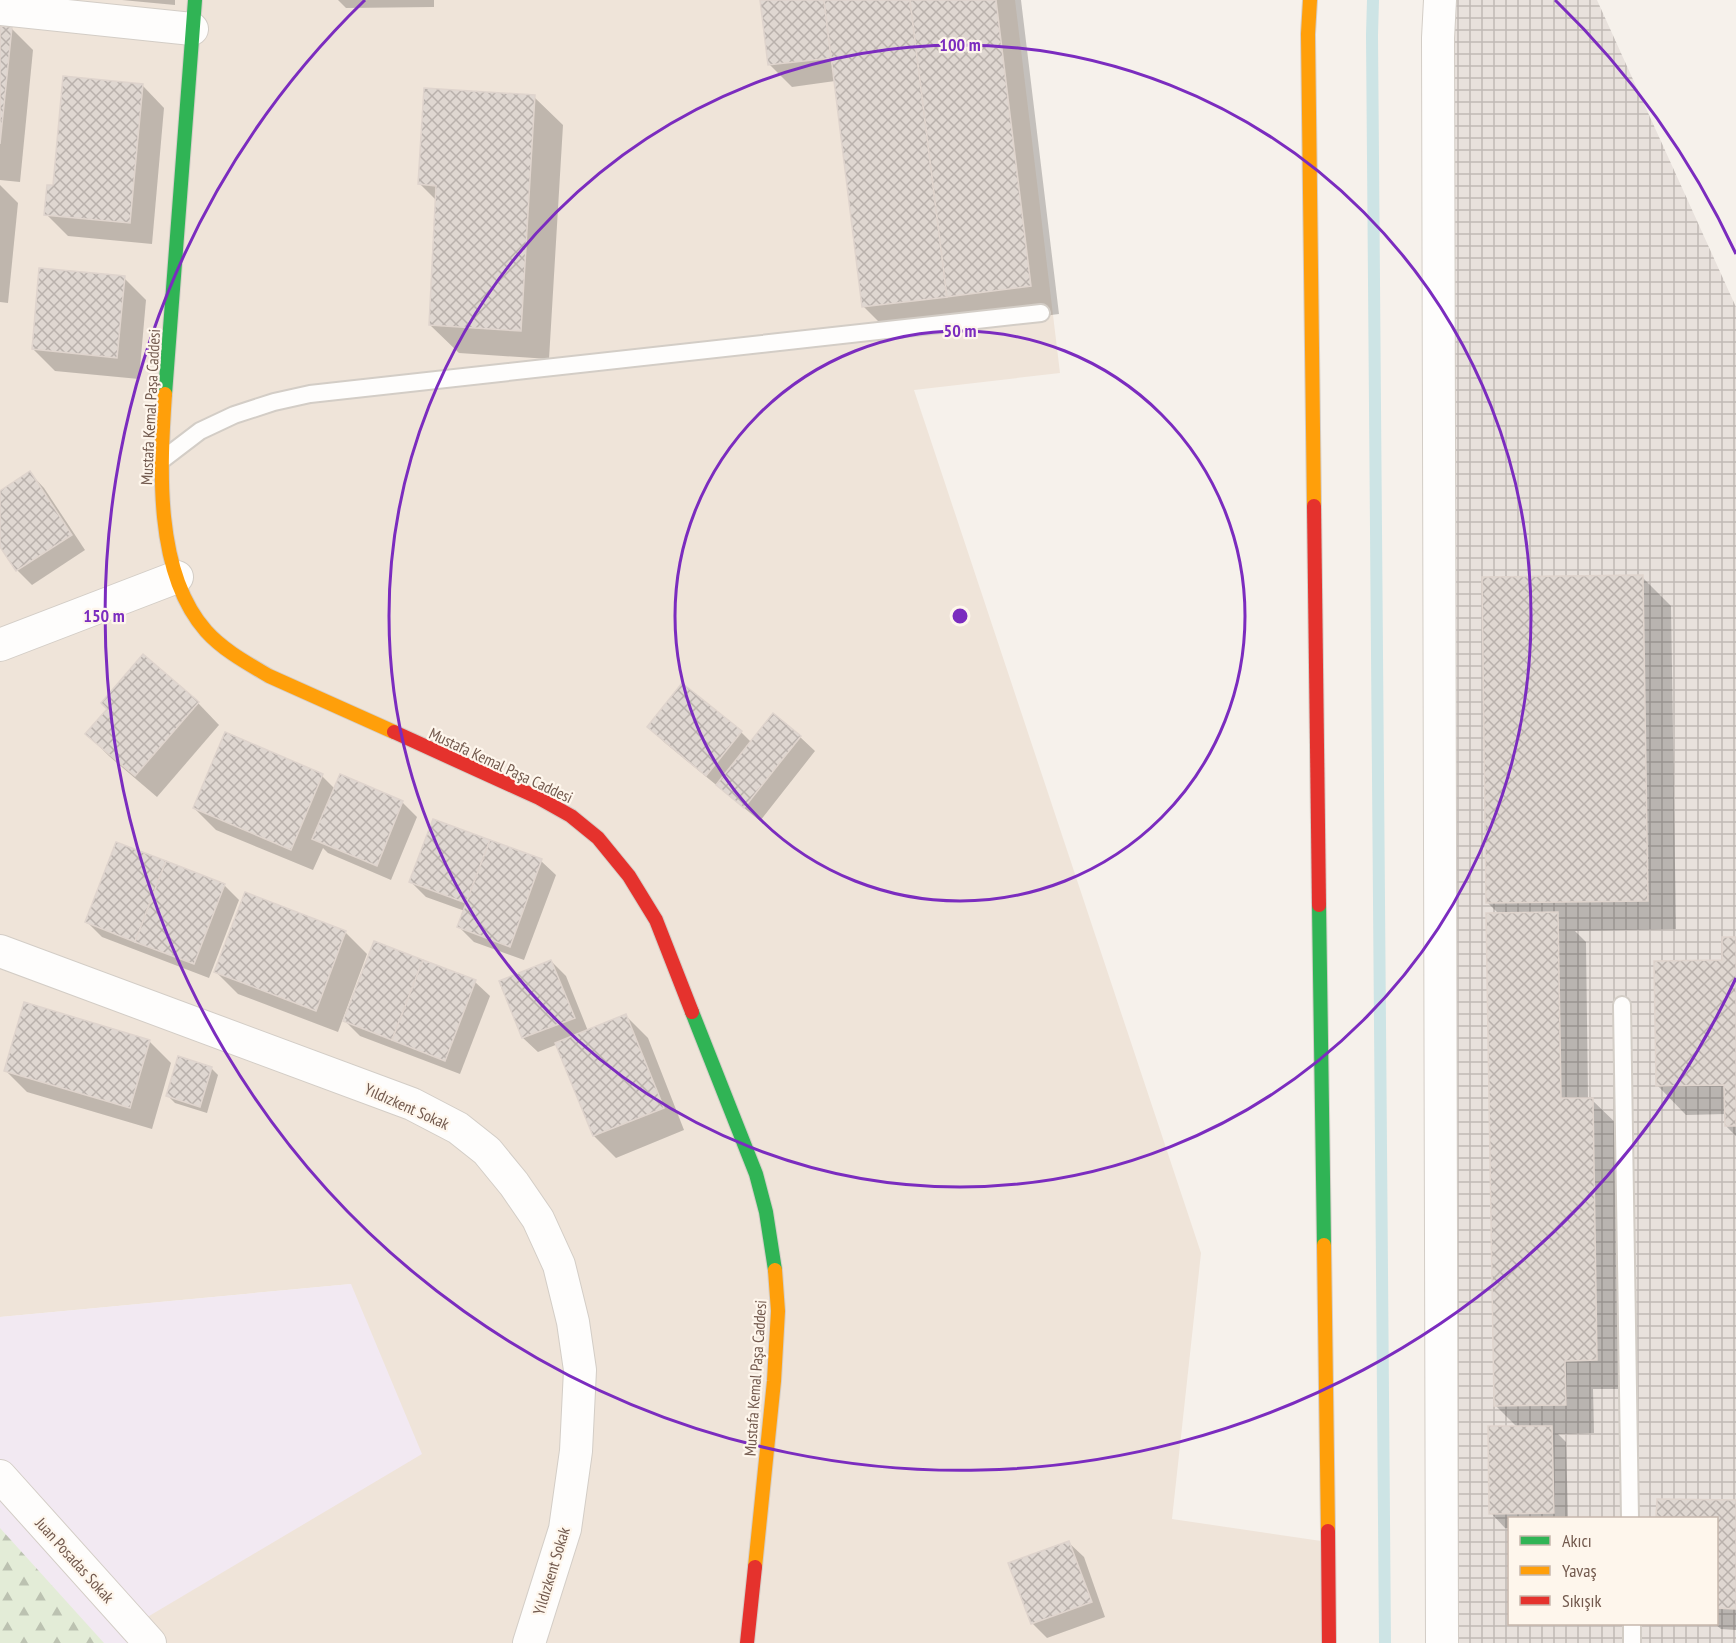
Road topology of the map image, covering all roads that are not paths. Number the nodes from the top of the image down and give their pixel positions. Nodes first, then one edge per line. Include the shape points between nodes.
1 (1310, 0) edge
2 (1440, 0) edge
3 (0, 9) edge
4 (193, 15) edge
5 (1041, 313) dead end
6 (162, 460) junction
7 (177, 577) junction
8 (0, 645) edge
9 (0, 951) edge
10 (1622, 1005) dead end
11 (0, 1476) edge
12 (1630, 1517) edge
13 (1632, 1625) edge
14 (150, 1643) edge
15 (529, 1643) edge
16 (747, 1643) edge
17 (1329, 1643) edge
18 (1442, 1643) edge
19 (1632, 1643) edge

1 - 17 street
2 - 18 street
3 - 4 street
4 - 6 street, Mustafa Kemal Paşa Caddesi
5 - 6 lane via 310,394 234,415 200,431
6 - 7 street, Mustafa Kemal Paşa Caddesi via 167,535
7 - 8 street
7 - 16 street, Mustafa Kemal Paşa Caddesi via 190,611 236,657 572,817 614,854 656,920 756,1174 775,1263 778,1311 774,1381
9 - 15 street, Yıldızkent Sokak via 412,1104 458,1128 487,1151 514,1184 538,1219 559,1265 580,1370 576,1450 565,1529
10 - 12 lane
11 - 14 street, Juan Posadas Sokak
13 - 19 lane

